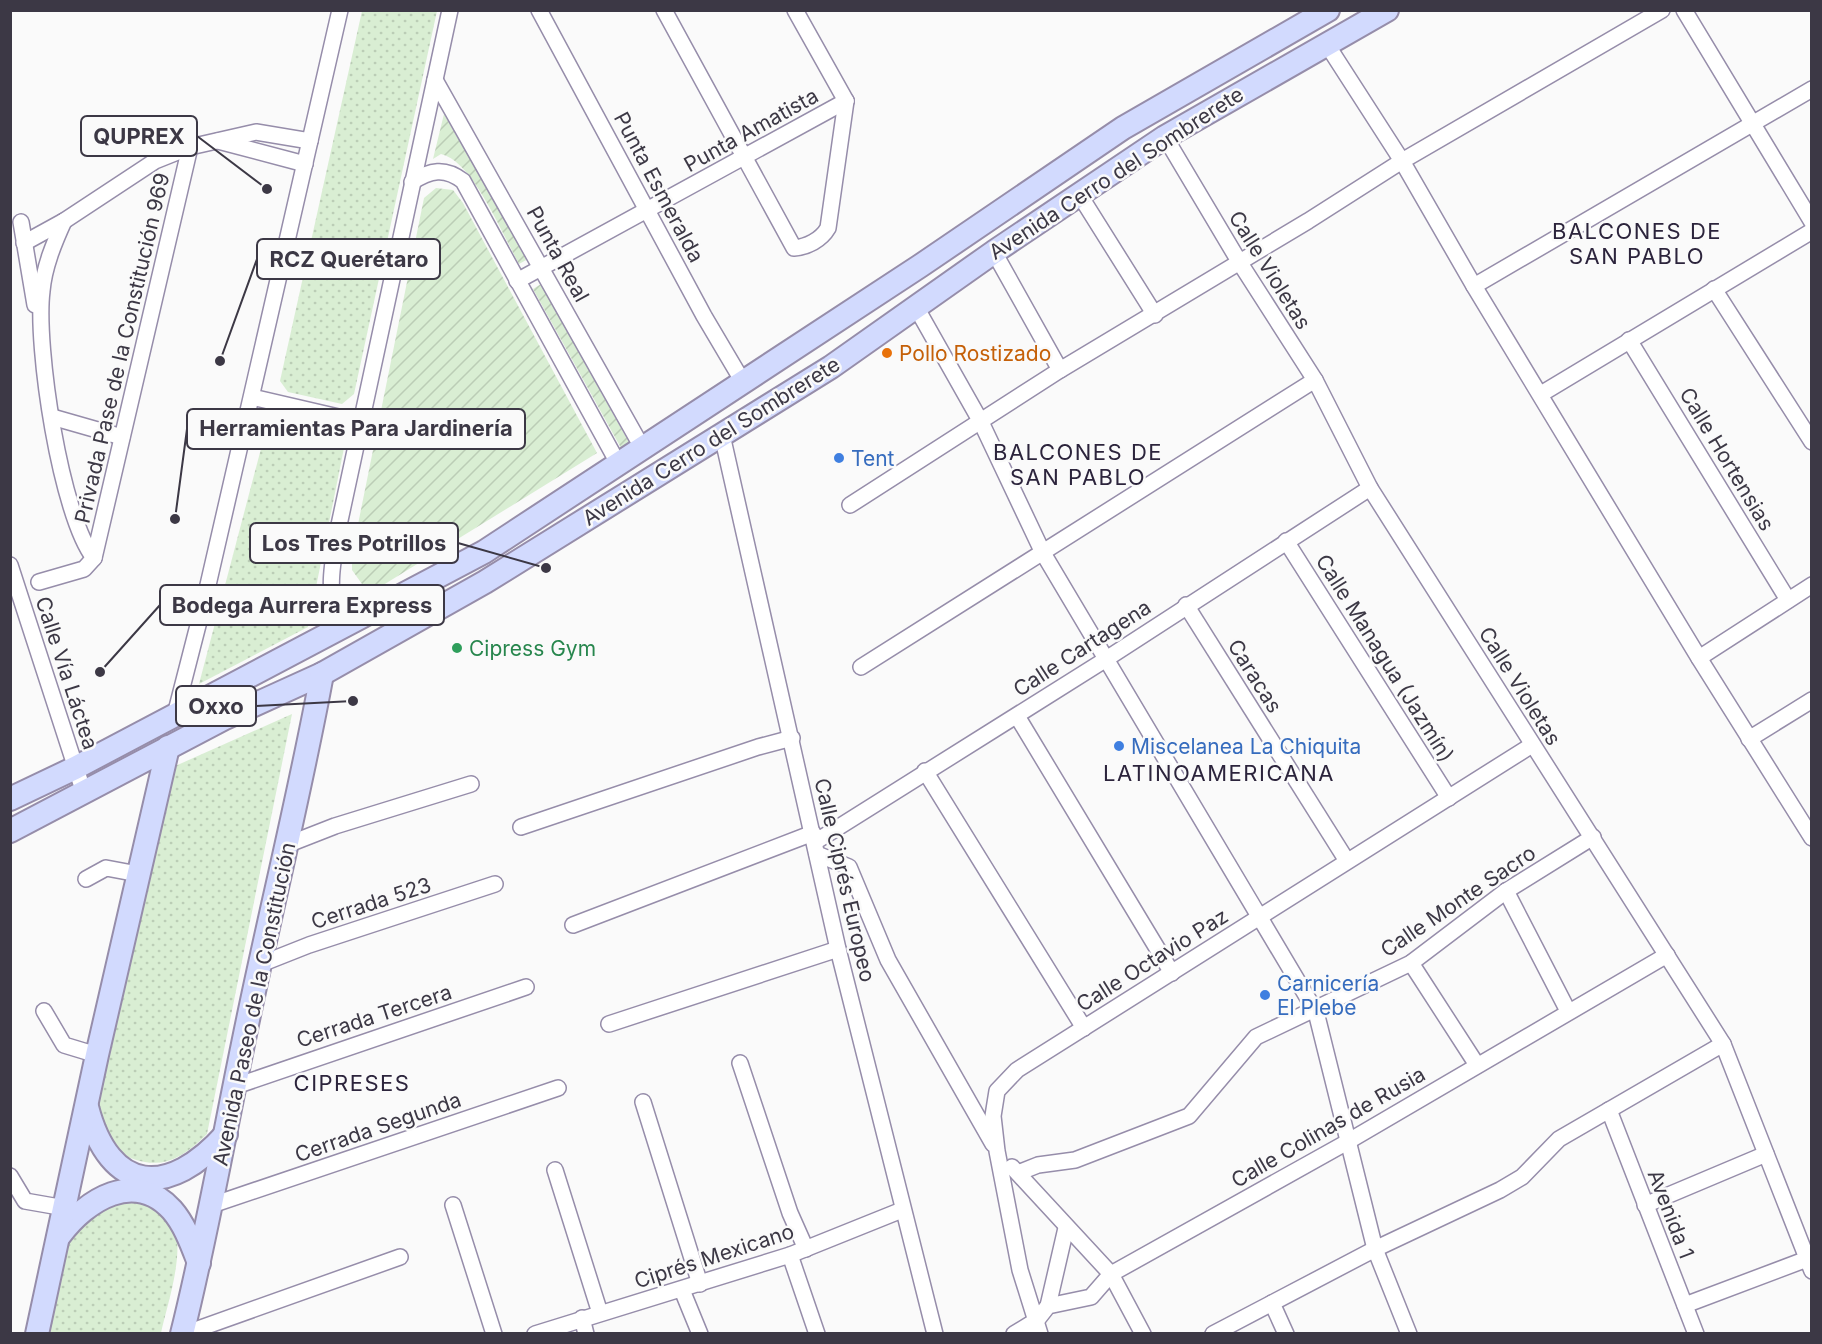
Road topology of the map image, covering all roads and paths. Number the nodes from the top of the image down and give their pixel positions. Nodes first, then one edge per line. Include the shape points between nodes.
1 (340, 10) edge
2 (450, 10) edge
3 (539, 10) edge
4 (664, 10) edge
5 (795, 10) edge
6 (1387, 10) edge
7 (1662, 10) edge
8 (1684, 10) edge
9 (1316, 13) edge
10 (1326, 43) junction
11 (435, 80) junction
12 (1812, 89) edge
13 (846, 101) junction
14 (1754, 123) junction
15 (1165, 137) junction
16 (212, 140) junction
17 (310, 141) junction
18 (190, 147) junction
19 (744, 157) junction
20 (1402, 161) junction
21 (305, 164) junction
22 (412, 182) junction
23 (1079, 194) junction
24 (1019, 198) junction
25 (648, 210) junction
26 (63, 221) junction
27 (21, 222) dead end
28 (1812, 222) edge
29 (1036, 223) junction
30 (1812, 231) edge
31 (24, 243) junction
32 (994, 252) junction
33 (1240, 262) junction
34 (542, 267) junction
35 (517, 281) junction
36 (1474, 286) junction
37 (1714, 289) junction
38 (916, 307) junction
39 (1155, 315) junction
40 (40, 332) junction
41 (1629, 340) junction
42 (1060, 370) junction
43 (1315, 380) junction
44 (743, 382) junction
45 (1541, 394) junction
46 (252, 397) junction
47 (52, 417) junction
48 (360, 422) junction
49 (981, 422) junction
50 (722, 435) junction
51 (122, 436) junction
52 (1812, 442) edge
53 (643, 449) junction
54 (620, 465) junction
55 (1370, 488) junction
56 (850, 505) dead end
57 (1286, 541) junction
58 (1044, 553) junction
59 (94, 558) junction
60 (10, 565) edge
61 (39, 582) dead end
62 (1812, 585) edge
63 (1788, 600) junction
64 (1186, 605) junction
65 (342, 627) junction
66 (1699, 658) junction
67 (1106, 659) junction
68 (861, 667) dead end
69 (322, 674) junction
70 (1812, 700) edge
71 (174, 715) junction
72 (1017, 716) junction
73 (792, 738) junction
74 (1749, 739) junction
75 (1532, 745) junction
76 (168, 747) junction
77 (75, 768) junction
78 (925, 771) junction
79 (471, 784) dead end
80 (84, 793) junction
81 (1449, 798) junction
82 (10, 800) edge
83 (520, 827) dead end
84 (10, 831) edge
85 (1593, 837) junction
86 (1812, 838) edge
87 (815, 843) junction
88 (289, 844) junction
89 (1347, 861) junction
90 (138, 874) junction
91 (86, 879) dead end
92 (495, 884) dead end
93 (1506, 891) junction
94 (1260, 917) junction
95 (573, 925) dead end
96 (838, 949) junction
97 (1667, 955) junction
98 (1411, 963) junction
99 (261, 964) junction
100 (1172, 973) junction
101 (526, 987) dead end
102 (1314, 1009) junction
103 (44, 1011) dead end
104 (1568, 1011) junction
105 (609, 1024) dead end
106 (1084, 1028) junction
107 (1723, 1044) junction
108 (97, 1055) junction
109 (740, 1063) dead end
110 (1477, 1065) junction
111 (236, 1086) junction
112 (558, 1088) dead end
113 (643, 1102) dead end
114 (86, 1105) junction
115 (1609, 1110) junction
116 (226, 1134) junction
117 (1348, 1141) junction
118 (997, 1151) junction
119 (1766, 1154) junction
120 (555, 1170) dead end
121 (1018, 1173) junction
122 (10, 1176) edge
123 (453, 1204) dead end
124 (212, 1205) junction
125 (1645, 1205) junction
126 (65, 1208) junction
127 (902, 1210) junction
128 (1066, 1228) junction
129 (58, 1238) junction
130 (806, 1249) junction
131 (1375, 1249) junction
132 (789, 1255) junction
133 (400, 1257) dead end
134 (199, 1263) junction
135 (1809, 1265) edge
136 (1111, 1274) junction
137 (700, 1284) junction
138 (682, 1290) junction
139 (1272, 1303) junction
140 (1685, 1305) junction
141 (1048, 1306) junction
142 (600, 1313) junction
143 (582, 1318) junction
144 (1038, 1327) edge
145 (38, 1334) edge
146 (183, 1334) edge
147 (494, 1334) edge
148 (535, 1334) edge
149 (586, 1334) edge
150 (700, 1334) edge
151 (817, 1334) edge
152 (935, 1334) edge
153 (1014, 1334) edge
154 (1143, 1334) edge
155 (1213, 1334) edge
156 (1286, 1334) edge
157 (1409, 1334) edge
158 (1696, 1334) edge

1 - 17 street
2 - 11 street
3 - 25 street, Punta Esmeralda
4 - 19 street
5 - 13 street
6 - 10 main road, Avenida Cerro del Sombrerete
7 - 20 street
8 - 14 street
9 - 24 main road, Avenida Cerro del Sombrerete via 1123,128
10 - 15 main road, Avenida Cerro del Sombrerete
10 - 20 street
11 - 22 street
11 - 34 street, Punta Real
12 - 14 street
13 - 19 street, Punta Amatista
13 - 19 street via 828,228 805,247 794,248
14 - 28 street
14 - 36 street
15 - 23 main road, Avenida Cerro del Sombrerete
15 - 33 street, Calle Violetas
16 - 17 street, Privada Pase de la Constitución 969 via 256,132
16 - 18 street, Privada Pase de la Constitución 969
16 - 21 street
17 - 21 street
18 - 26 street, Privada Pase de la Constitución 969 via 155,161
18 - 51 street, Privada Pase de la Constitución 969
19 - 25 street, Punta Amatista
20 - 33 street
20 - 36 street
21 - 46 street
22 - 35 street via 424,174 442,171 463,181
22 - 48 street
23 - 29 main road, Avenida Cerro del Sombrerete
23 - 39 street
24 - 29 main road
24 - 44 main road, Avenida Cerro del Sombrerete
25 - 34 street, Punta Amatista
25 - 44 street, Punta Esmeralda
26 - 31 street, Privada Pase de la Constitución 969
26 - 40 street, Privada Pase de la Constitución 969 via 42,290
27 - 31 street, Privada Pase de la Constitución 969
29 - 32 main road, Avenida Cerro del Sombrerete
30 - 37 street
31 - 40 street, Privada Pase de la Constitución 969
32 - 38 main road, Avenida Cerro del Sombrerete
32 - 42 street
33 - 39 street
33 - 43 street, Calle Violetas
34 - 35 street, Punta Amatista
34 - 53 street, Punta Real
35 - 54 street
36 - 45 street
37 - 41 street
37 - 52 street
38 - 49 street
38 - 50 main road, Avenida Cerro del Sombrerete via 831,367
39 - 42 street
40 - 47 street, Privada Pase de la Constitución 969
41 - 45 street
41 - 63 street, Calle Hortensias
42 - 49 street
43 - 55 street, Calle Violetas
43 - 58 street
44 - 53 main road, Avenida Cerro del Sombrerete
45 - 66 street
46 - 48 street
46 - 71 street
47 - 51 street
47 - 59 street, Privada Pase de la Constitución 969 via 62,476 84,545
48 - 65 street via 329,590
49 - 56 street
49 - 58 street
50 - 69 main road, Avenida Cerro del Sombrerete via 485,582
50 - 73 street, Calle Ciprés Europeo
51 - 59 street, Privada Pase de la Constitución 969
53 - 54 main road, Avenida Cerro del Sombrerete
54 - 65 main road, Avenida Cerro del Sombrerete via 484,552
55 - 57 street, Calle Cartagena
55 - 75 street, Calle Violetas
57 - 64 street, Calle Cartagena
57 - 81 street, Calle Managua (Jazmín)
58 - 67 street
58 - 68 street
59 - 61 street via 84,569
60 - 77 street, Calle Vía Láctea
62 - 63 street
63 - 66 street
64 - 67 street, Calle Cartagena
64 - 89 street, Caracas
65 - 71 main road, Avenida Cerro del Sombrerete
66 - 74 street
67 - 72 street, Calle Cartagena
67 - 94 street
69 - 76 main road, Avenida Cerro del Sombrerete
69 - 88 main road, Avenida Paseo de la Constitución
70 - 74 street
71 - 77 main road, Avenida Cerro del Sombrerete
72 - 78 street, Calle Cartagena
72 - 100 street
73 - 83 street
73 - 87 street, Calle Ciprés Europeo
74 - 86 street
75 - 81 street, Calle Octavio Paz
75 - 85 street, Calle Violetas
76 - 80 main road, Avenida Cerro del Sombrerete
76 - 90 main road
77 - 80 street, Calle Vía Láctea
77 - 82 main road, Avenida Cerro del Sombrerete
78 - 87 street, Calle Cartagena
78 - 106 street
79 - 88 street
80 - 84 main road, Avenida Cerro del Sombrerete
81 - 89 street, Calle Octavio Paz
85 - 93 street, Calle Monte Sacro
85 - 97 street, Calle Violetas
87 - 95 street, Calle Cartagena
87 - 96 street, Calle Ciprés Europeo
87 - 118 street via 849,867 888,960
88 - 99 main road, Avenida Paseo de la Constitución
89 - 94 street, Calle Octavio Paz
90 - 91 street via 106,868
90 - 108 main road
92 - 99 street, Cerrada 523
93 - 98 street, Calle Monte Sacro
93 - 104 street
94 - 100 street, Calle Octavio Paz
94 - 102 street
96 - 105 street
96 - 127 street, Calle Ciprés Europeo
97 - 104 street, Calle Colinas de Rusia
97 - 107 street, Calle Violetas
98 - 102 street, Calle Monte Sacro
98 - 110 street
99 - 111 main road, Avenida Paseo de la Constitución
100 - 106 street, Calle Octavio Paz
101 - 111 street, Cerrada Tercera
102 - 117 street
102 - 121 street, Calle Monte Sacro via 1256,1037 1189,1116 1075,1160 1038,1165
103 - 108 street via 64,1045
104 - 110 street, Calle Colinas de Rusia
106 - 118 street, Calle Octavio Paz via 1017,1070 996,1092 993,1116
107 - 115 street
107 - 119 street, Calle Violetas
108 - 114 main road
109 - 130 street via 790,1213
110 - 117 street, Calle Colinas de Rusia
111 - 116 main road, Avenida Paseo de la Constitución
112 - 124 street, Cerrada Segunda
113 - 137 street
114 - 116 main road via 104,1151 121,1168 140,1177 164,1177 187,1169
114 - 126 main road
115 - 125 street, Avenida 1
115 - 131 street via 1559,1139 1522,1177
116 - 124 main road, Avenida Paseo de la Constitución
117 - 131 street
117 - 136 street, Calle Colinas de Rusia
118 - 121 street
118 - 144 street, Calle Octavio Paz via 1020,1270
119 - 125 street
119 - 135 street, Calle Violetas
120 - 142 street
121 - 128 street
122 - 126 street via 25,1201
123 - 147 street
124 - 134 main road, Avenida Paseo de la Constitución
125 - 140 street, Avenida 1
126 - 129 main road
127 - 130 street, Ciprés Mexicano
127 - 152 street, Calle Ciprés Europeo
128 - 136 street
128 - 141 street
129 - 134 main road via 76,1215 95,1200 115,1192 139,1191 154,1196 172,1210
129 - 145 main road
130 - 132 street, Ciprés Mexicano
131 - 139 street
131 - 157 street
132 - 137 street, Ciprés Mexicano
132 - 151 street
133 - 146 street
134 - 146 main road, Avenida Paseo de la Constitución
135 - 140 street
136 - 141 street, Calle Colinas de Rusia via 1091,1297
136 - 154 street
137 - 138 street, Ciprés Mexicano
138 - 142 street, Ciprés Mexicano
138 - 150 street
139 - 155 street
139 - 156 street
140 - 158 street, Avenida 1
141 - 144 street
142 - 143 street, Ciprés Mexicano
143 - 148 street, Ciprés Mexicano
143 - 149 street
144 - 153 street

